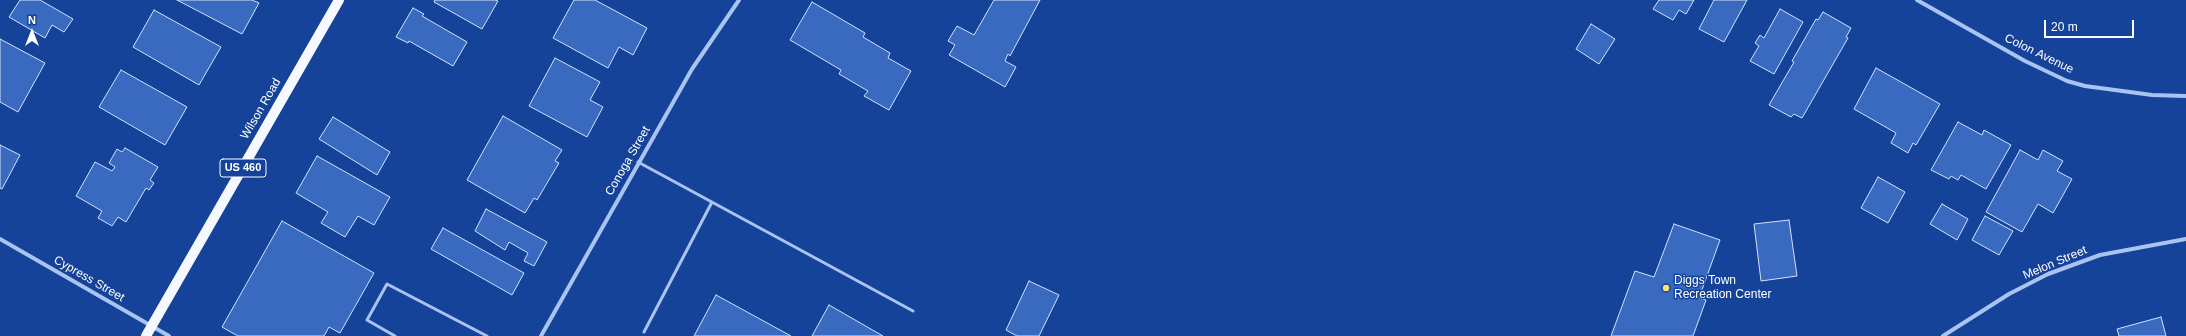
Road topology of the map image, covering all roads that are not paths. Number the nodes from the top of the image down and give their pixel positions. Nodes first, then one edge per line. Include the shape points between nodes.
1 (339, 0) edge
2 (739, 0) edge
3 (1917, 0) edge
4 (2186, 96) edge
5 (638, 162) junction
6 (712, 202) junction
7 (0, 239) edge
8 (2186, 239) edge
9 (912, 311) dead end
10 (152, 326) junction
11 (644, 332) dead end
12 (146, 336) edge
13 (169, 336) edge
14 (395, 336) edge
15 (487, 336) edge
16 (541, 336) edge
17 (1943, 336) edge

1 - 10 main road, Wilson Road / US 460
2 - 5 street, Conoga Street via 692,69
3 - 4 street, Colon Avenue via 2025,60 2067,80 2086,86 2152,95
5 - 6 lane
5 - 16 street, Conoga Street
6 - 9 lane
6 - 11 lane
7 - 10 street, Cypress Street
8 - 17 street, Melon Street via 2100,255 2048,274 2009,294
10 - 12 main road, Wilson Road / US 460
10 - 13 street, Cypress Street
14 - 15 lane via 367,320 387,284

